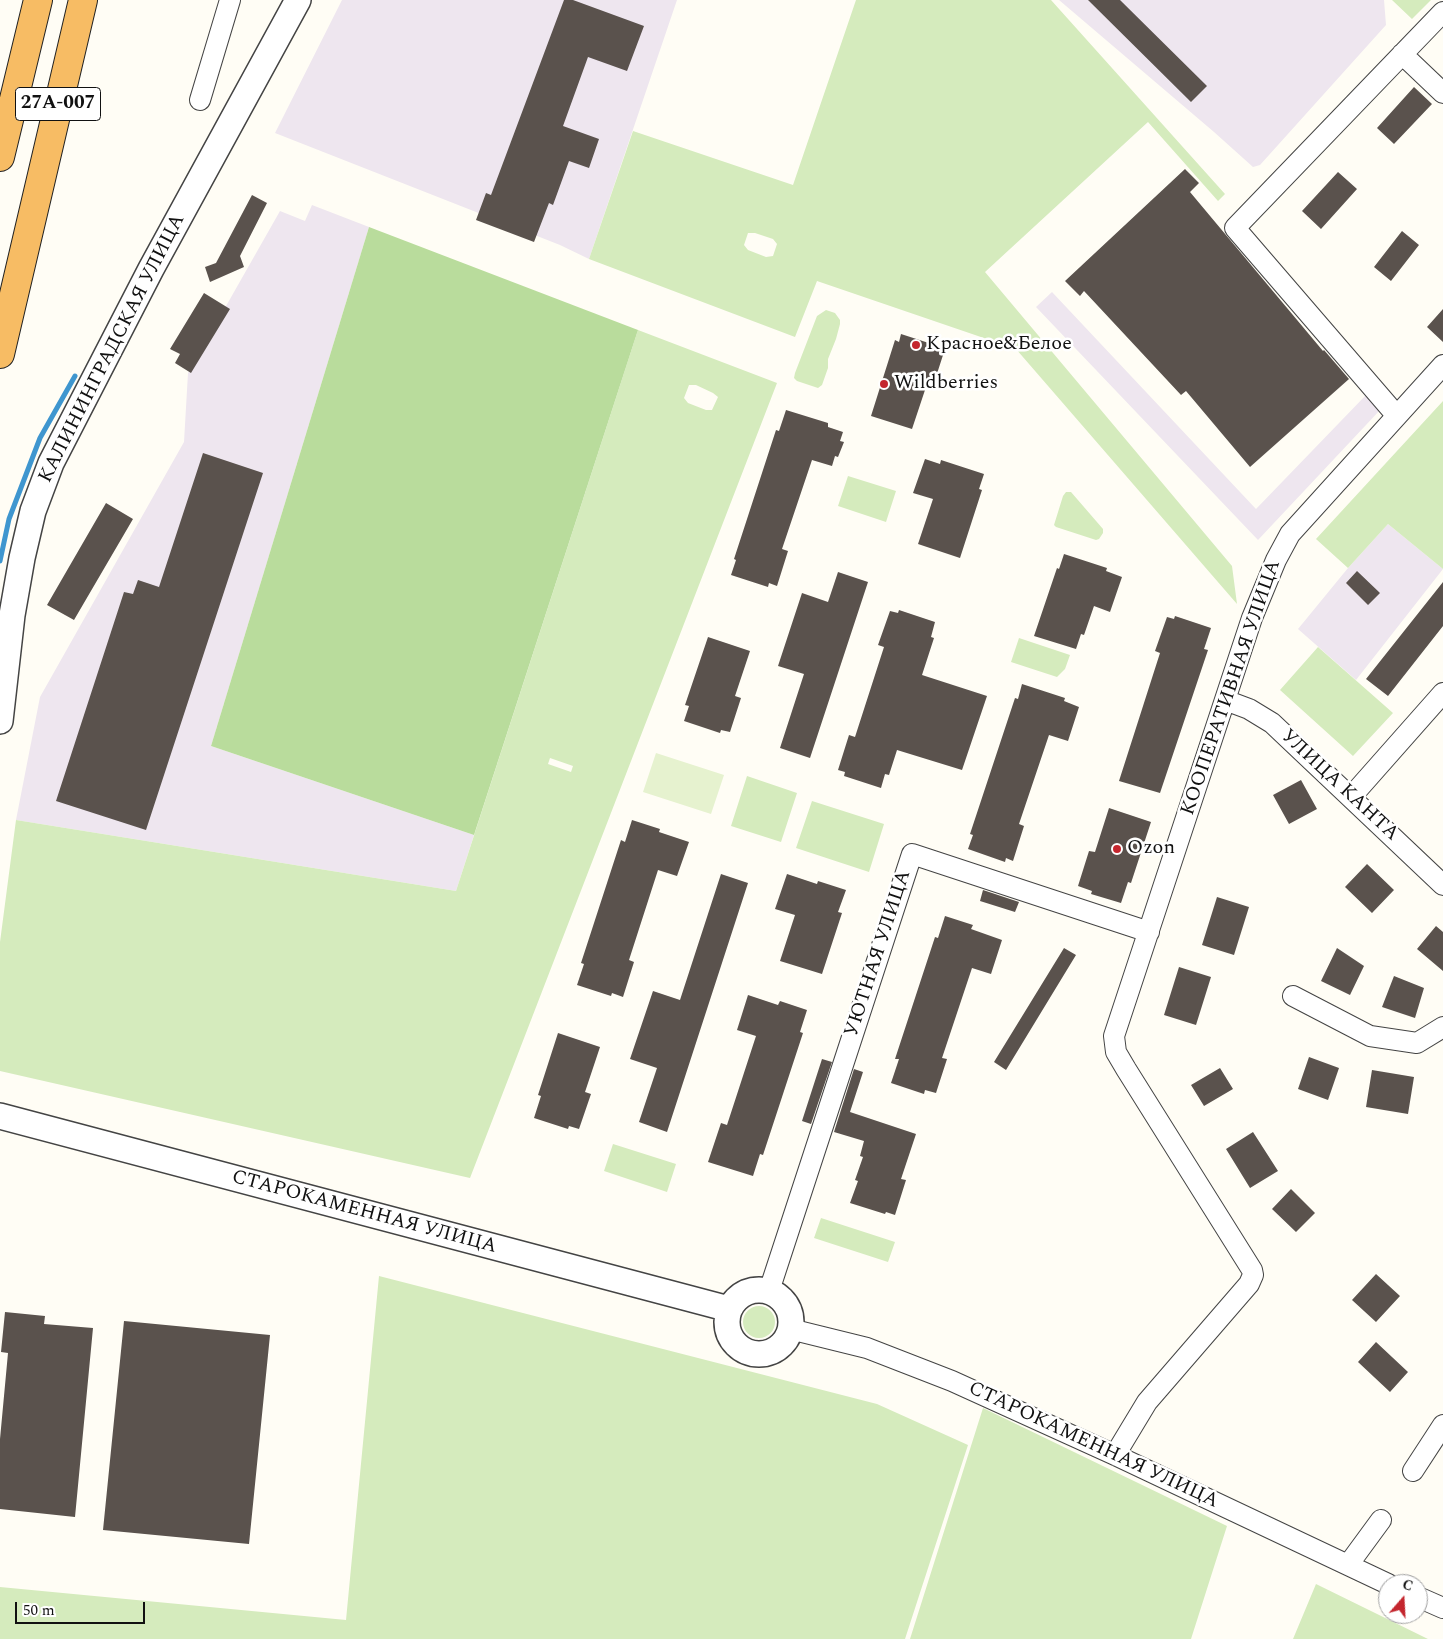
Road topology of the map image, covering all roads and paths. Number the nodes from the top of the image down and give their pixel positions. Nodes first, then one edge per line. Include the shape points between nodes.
1 (38, 0) edge
2 (230, 0) edge
3 (298, 0) edge
4 (84, 7) edge
5 (1443, 12) edge
6 (1402, 54) junction
7 (1443, 93) edge
8 (200, 100) dead end
9 (0, 156) edge
10 (0, 354) edge
11 (1443, 365) edge
12 (1397, 416) junction
13 (1443, 693) edge
14 (1225, 700) junction
15 (0, 721) edge
16 (1351, 797) junction
17 (1443, 885) edge
18 (1149, 932) junction
19 (1293, 996) dead end
20 (1443, 1026) edge
21 (0, 1116) edge
22 (769, 1291) junction
23 (729, 1309) junction
24 (790, 1329) junction
25 (1443, 1425) edge
26 (1115, 1455) junction
27 (1413, 1471) dead end
28 (1380, 1520) dead end
29 (1348, 1565) junction
30 (1378, 1579) edge
31 (1428, 1601) edge
32 (1443, 1608) edge

1 - 9 highway, 27А-007
2 - 8 street
3 - 15 street, КАЛИНИНГРАДСКАЯ УЛИЦА via 151,269 51,463 33,511 22,558
4 - 10 highway, 27А-007
5 - 6 street
6 - 7 street
6 - 12 street via 1235,228
11 - 12 street, КООПЕРАТИВНАЯ УЛИЦА
12 - 14 street, КООПЕРАТИВНАЯ УЛИЦА via 1290,534 1252,618
13 - 16 street
14 - 16 street, УЛИЦА КАНТА via 1272,723
14 - 18 street, КООПЕРАТИВНАЯ УЛИЦА
16 - 17 street, УЛИЦА КАНТА
18 - 22 street, УЮТНАЯ УЛИЦА via 912,854
18 - 26 street, КООПЕРАТИВНАЯ УЛИЦА via 1114,1036 1116,1052 1253,1275 1249,1284 1147,1402
19 - 20 street via 1370,1036 1417,1043
21 - 23 street, СТАРОКАМЕННАЯ УЛИЦА
22 - 23 street via 748,1292 737,1298
22 - 24 street via 786,1305 791,1317
23 - 24 street via 727,1327 731,1338 740,1348 751,1353 764,1354 776,1349 785,1341
24 - 26 street, СТАРОКАМЕННАЯ УЛИЦА via 884,1354 952,1381
25 - 27 street
26 - 29 street, СТАРОКАМЕННАЯ УЛИЦА
28 - 29 street
29 - 30 street, СТАРОКАМЕННАЯ УЛИЦА
31 - 32 street

